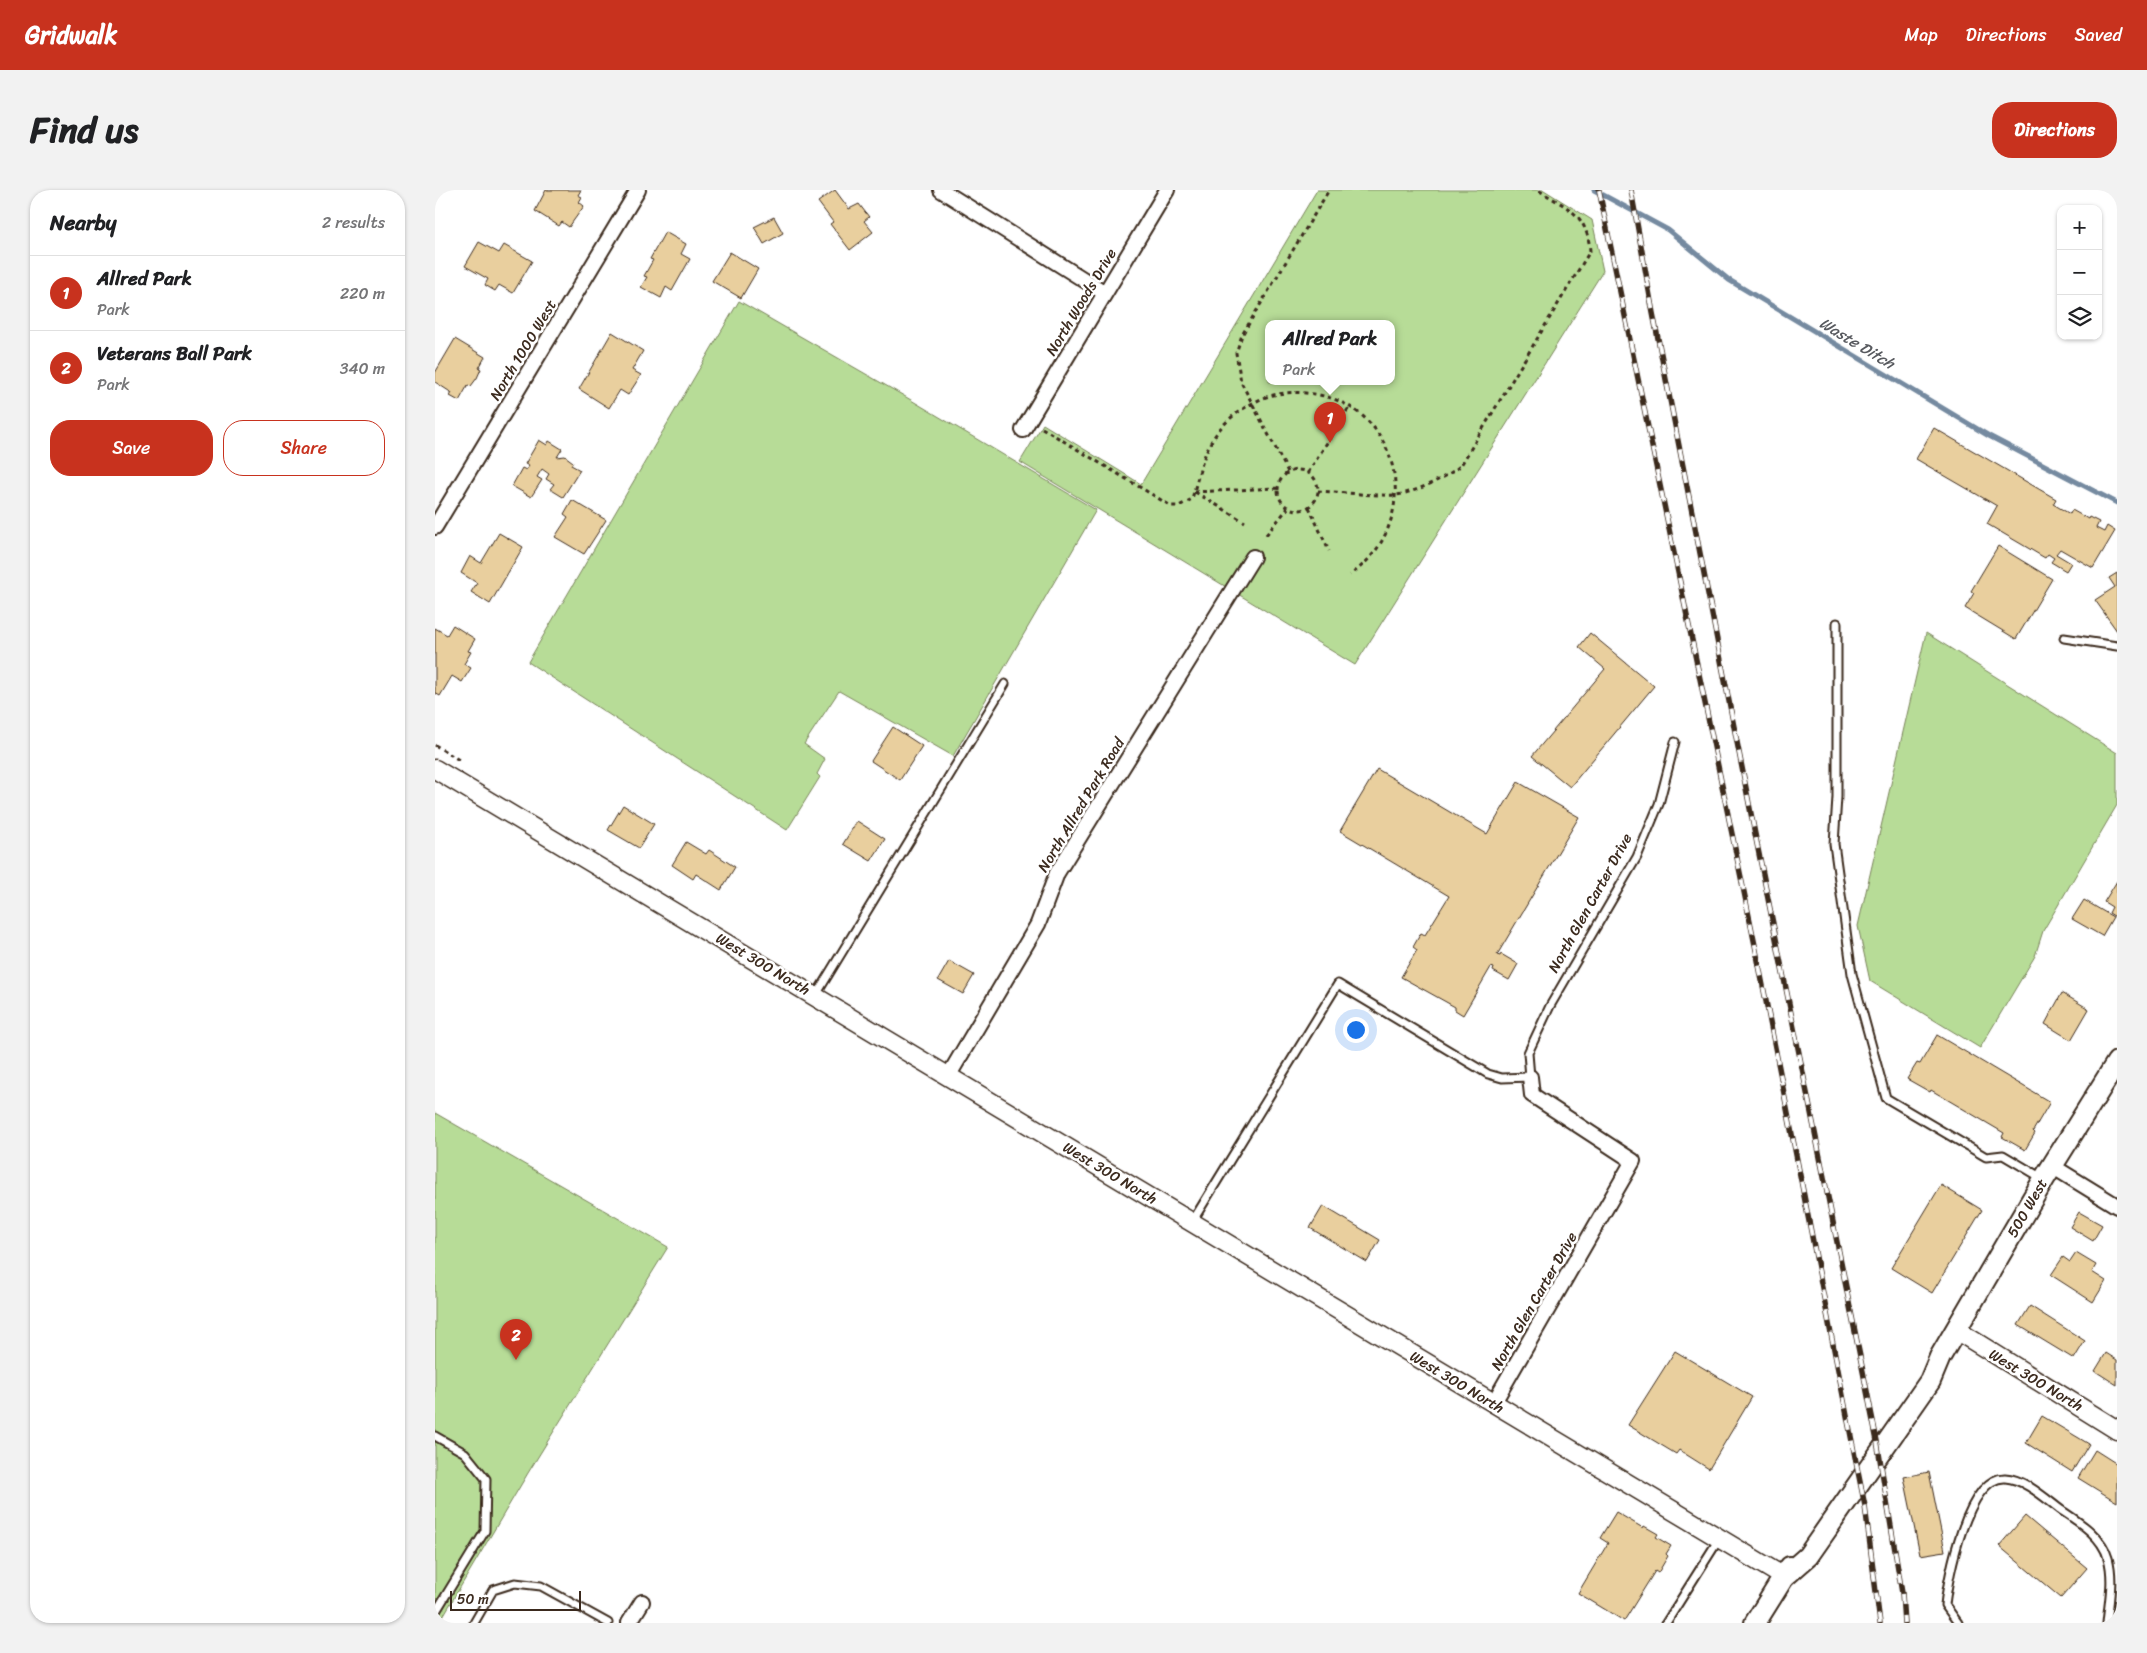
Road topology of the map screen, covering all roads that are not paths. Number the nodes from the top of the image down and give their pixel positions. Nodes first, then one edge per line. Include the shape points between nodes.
1 (638, 190) edge
2 (941, 190) edge
3 (1167, 190) edge
4 (1105, 292) junction
5 (1023, 430) dead end
6 (435, 527) edge
7 (1253, 557) dead end
8 (1837, 623) dead end
9 (2064, 638) dead end
10 (2117, 646) edge
11 (1005, 684) dead end
12 (1675, 742) dead end
13 (435, 769) edge
14 (815, 996) junction
15 (2117, 1062) edge
16 (949, 1075) junction
17 (1530, 1077) junction
18 (2048, 1173) junction
19 (2117, 1206) edge
20 (1193, 1222) junction
21 (1956, 1330) junction
22 (1493, 1404) junction
23 (2117, 1430) edge
24 (435, 1436) edge
25 (1719, 1538) junction
26 (1784, 1577) junction
27 (642, 1602) dead end
28 (435, 1613) edge
29 (474, 1623) edge
30 (608, 1623) edge
31 (629, 1623) edge
32 (1666, 1623) edge
33 (1755, 1623) edge
34 (1958, 1623) edge
35 (2107, 1623) edge

1 - 6 street, North 1000 West
2 - 4 street
3 - 4 street, North Woods Drive
4 - 5 street, North Woods Drive
7 - 16 street, North Allred Park Road via 1057,873 1038,924
8 - 18 lane via 1834,844 1852,974 1886,1098 1986,1157 2003,1155
9 - 10 lane
11 - 14 lane
12 - 17 lane, North Glen Carter Drive via 1659,804 1637,857 1550,1006 1527,1053
13 - 14 street, West 300 North
14 - 16 street, West 300 North
15 - 18 main road, 500 West
16 - 20 street, West 300 North
17 - 20 lane via 1502,1078 1488,1074 1338,984
17 - 22 street, North Glen Carter Drive via 1532,1095 1633,1161
18 - 19 street
18 - 21 main road, 500 West
20 - 22 street, West 300 North
21 - 23 street, West 300 North
21 - 26 main road, 500 West via 1940,1356 1920,1376 1799,1550
22 - 25 street, West 300 North
24 - 28 lane via 465,1453 486,1479 485,1531
25 - 26 street, West 300 North
25 - 32 lane
26 - 33 main road, 500 West
27 - 31 street
29 - 30 lane via 493,1590 515,1583 541,1586
34 - 35 lane via 1945,1605 1954,1554 1975,1499 1990,1482 2005,1478 2021,1482 2091,1531 2108,1557 2111,1585

